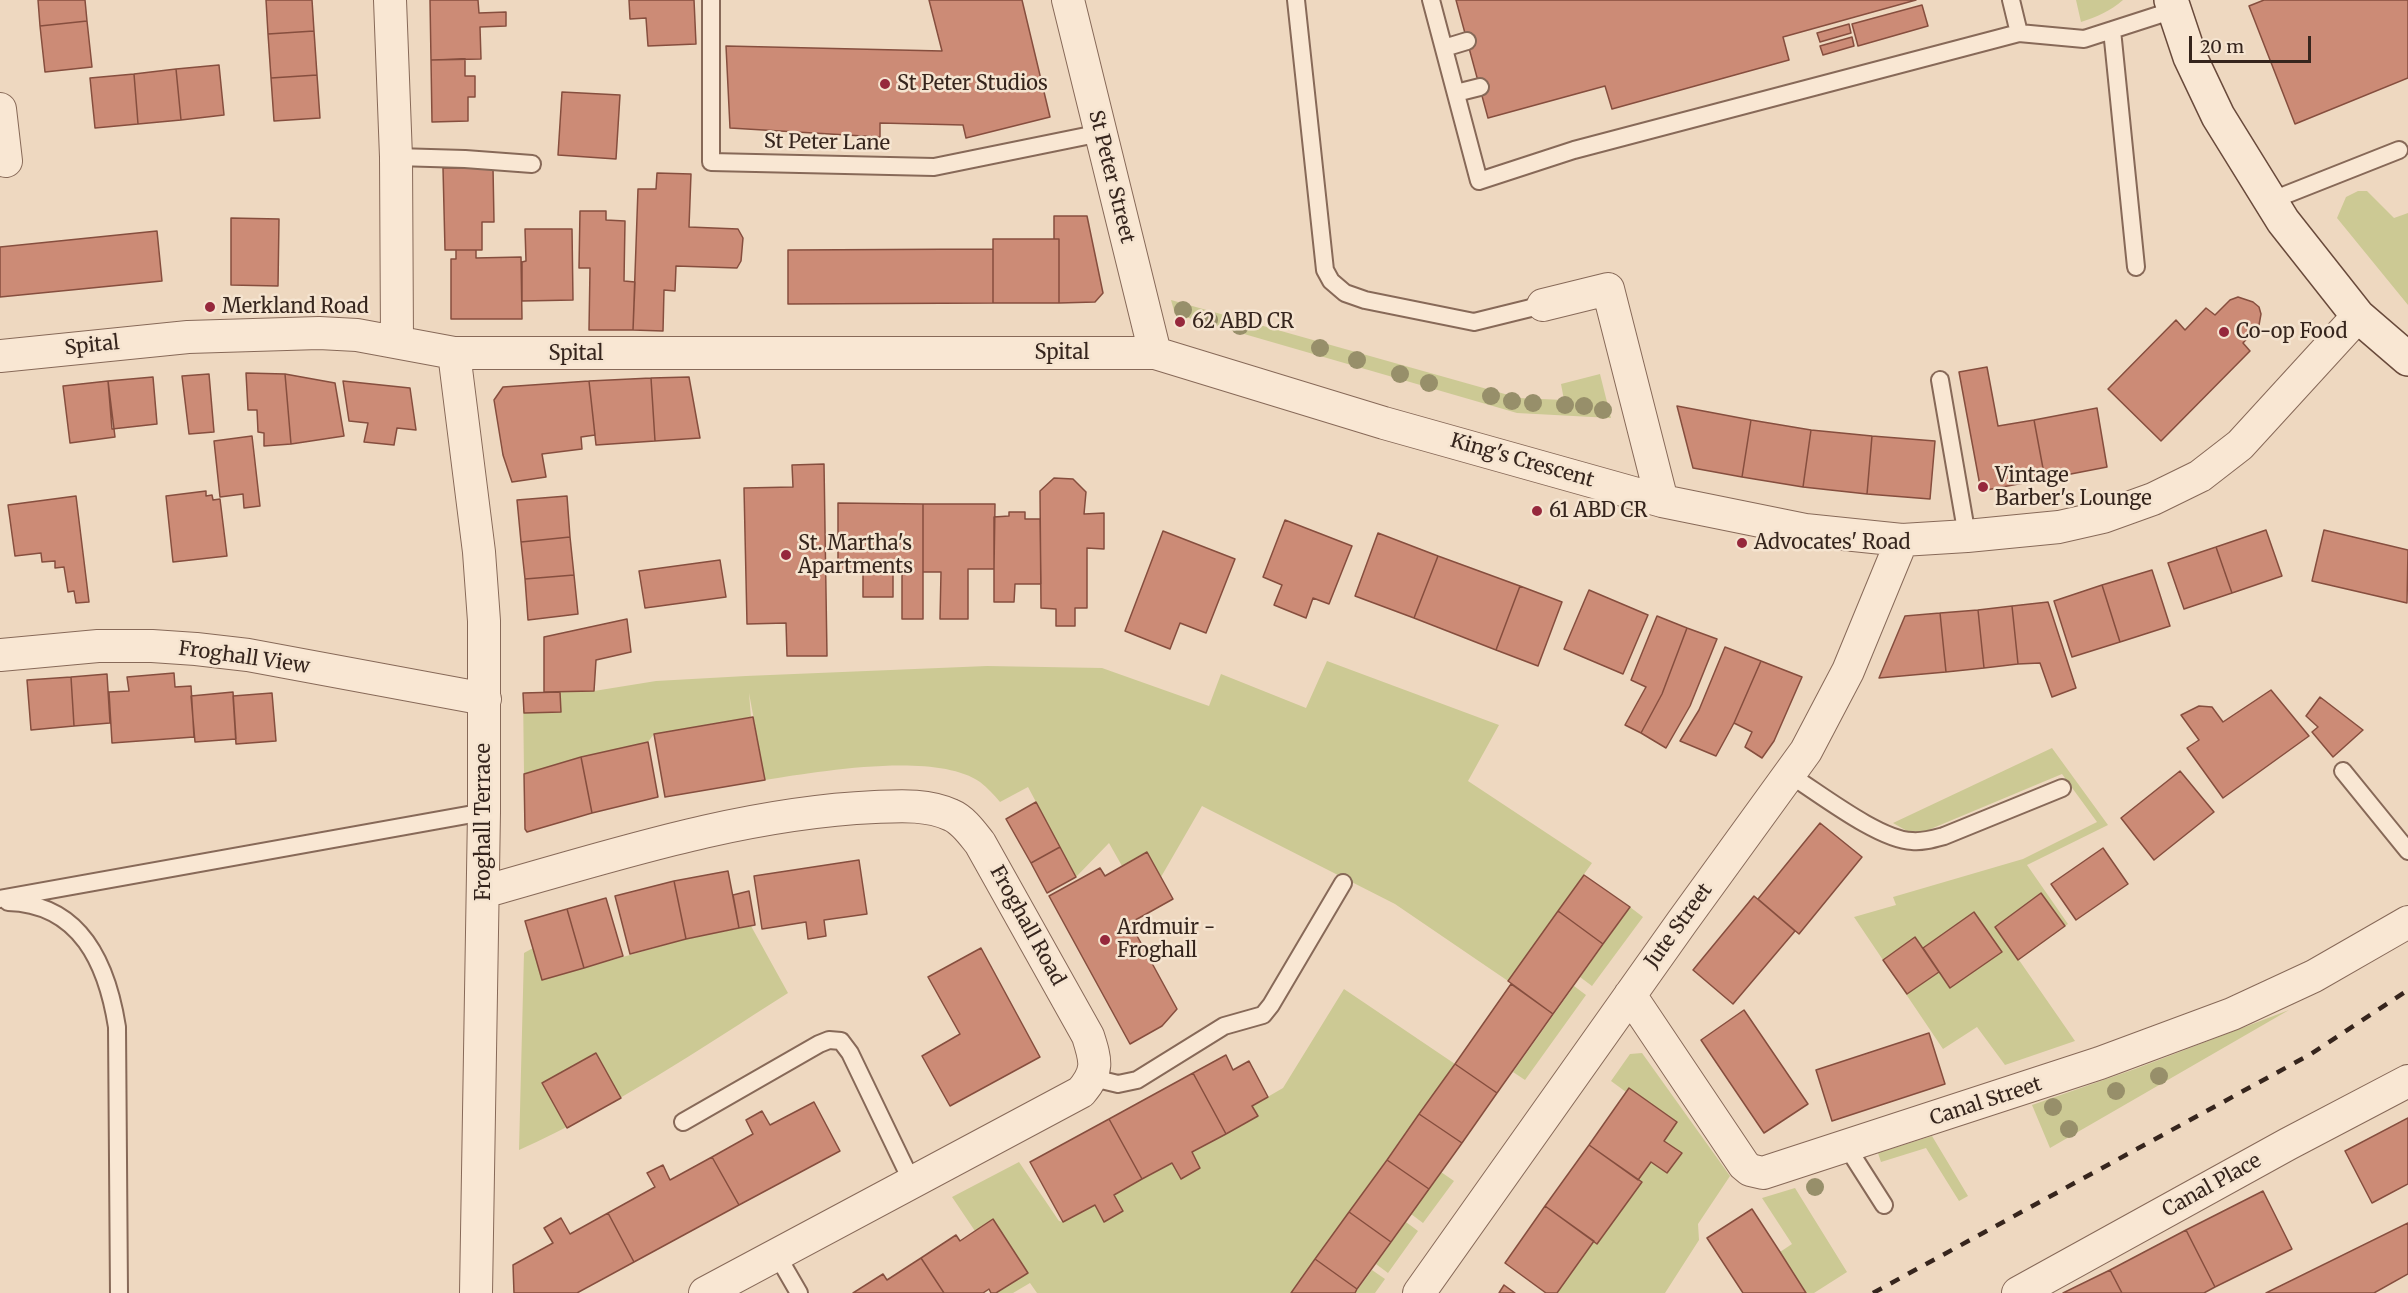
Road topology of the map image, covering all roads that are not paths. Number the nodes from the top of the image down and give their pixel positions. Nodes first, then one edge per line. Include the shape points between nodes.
1 (390, 0) edge
2 (711, 0) edge
3 (1068, 0) edge
4 (1296, 0) edge
5 (1431, 0) edge
6 (2011, 0) edge
7 (2172, 5) edge
8 (2112, 30) junction
9 (2019, 33) junction
10 (1467, 41) dead end
11 (1444, 48) junction
12 (1480, 87) dead end
13 (1456, 93) junction
14 (0, 109) edge
15 (1101, 133) junction
16 (2399, 150) dead end
17 (396, 157) junction
18 (6, 161) dead end
19 (532, 164) dead end
20 (2277, 211) junction
21 (2136, 267) dead end
22 (1543, 305) joint
23 (2358, 316) junction
24 (397, 342) junction
25 (454, 353) junction
26 (1155, 353) junction
27 (0, 356) edge
28 (2408, 359) edge
29 (1940, 380) dead end
30 (1662, 501) junction
31 (1967, 536) junction
32 (1902, 540) junction
33 (0, 655) edge
34 (485, 699) junction
35 (2343, 771) dead end
36 (1790, 775) junction
37 (2062, 788) dead end
38 (484, 812) junction
39 (2408, 851) edge
40 (1343, 883) dead end
41 (483, 892) junction
42 (0, 900) edge
43 (2408, 922) edge
44 (1630, 995) junction
45 (1093, 1078) junction
46 (2408, 1081) edge
47 (683, 1122) dead end
48 (1847, 1148) junction
49 (913, 1184) junction
50 (1884, 1205) dead end
51 (777, 1255) junction
52 (119, 1293) edge
53 (476, 1293) edge
54 (705, 1293) edge
55 (799, 1293) edge
56 (1419, 1293) edge
57 (2018, 1293) edge

1 - 17 street
2 - 15 lane, St Peter Lane via 711,162 934,167
3 - 15 street, St Peter Street
4 - 22 lane via 1325,270 1331,281 1345,293 1365,300 1473,322
5 - 11 lane
6 - 9 lane
7 - 8 lane
7 - 20 main road via 2190,57 2218,116
8 - 9 lane via 2084,39
8 - 21 lane
9 - 13 lane via 1574,150 1479,181
10 - 11 lane
11 - 13 lane
12 - 13 lane
14 - 18 street
15 - 26 street, St Peter Street
16 - 20 lane
17 - 19 lane
17 - 24 street
20 - 23 main road
22 - 30 street via 1608,289
23 - 28 main road
23 - 31 street, King's Crescent via 2240,445 2200,476 2103,517 2059,527
24 - 25 street, Spital
24 - 27 street, Spital via 347,334 271,334 176,338
25 - 26 street, Spital
25 - 34 street, Froghall Terrace via 479,552
26 - 30 street, King's Crescent via 1384,423
29 - 31 lane
30 - 32 street, King's Crescent via 1805,530
31 - 32 street, King's Crescent
32 - 36 street, Jute Street via 1848,671 1825,719
33 - 34 street, Froghall View via 98,646 196,649
34 - 38 street, Froghall Terrace
35 - 39 lane
36 - 37 lane via 1879,831 1910,842 1944,836
36 - 44 street, Jute Street
38 - 41 street, Froghall Terrace
38 - 42 lane
40 - 45 lane via 1263,1015 1224,1026 1137,1080 1118,1083
41 - 45 street, Froghall Road via 676,839 794,815 848,808 931,808 953,816 980,843 1088,1036 1095,1058
41 - 53 street, Froghall Terrace
42 - 52 lane via 53,912 77,929 98,959 112,995 117,1027
43 - 48 street, Canal Street via 2314,976 2232,1014
44 - 48 street, Canal Street via 1750,1170 1764,1173
44 - 56 street, Jute Street
45 - 49 street via 1081,1092
46 - 57 street, Canal Place
47 - 49 lane via 819,1044 841,1041
48 - 50 lane
49 - 51 street
51 - 54 street
51 - 55 lane

